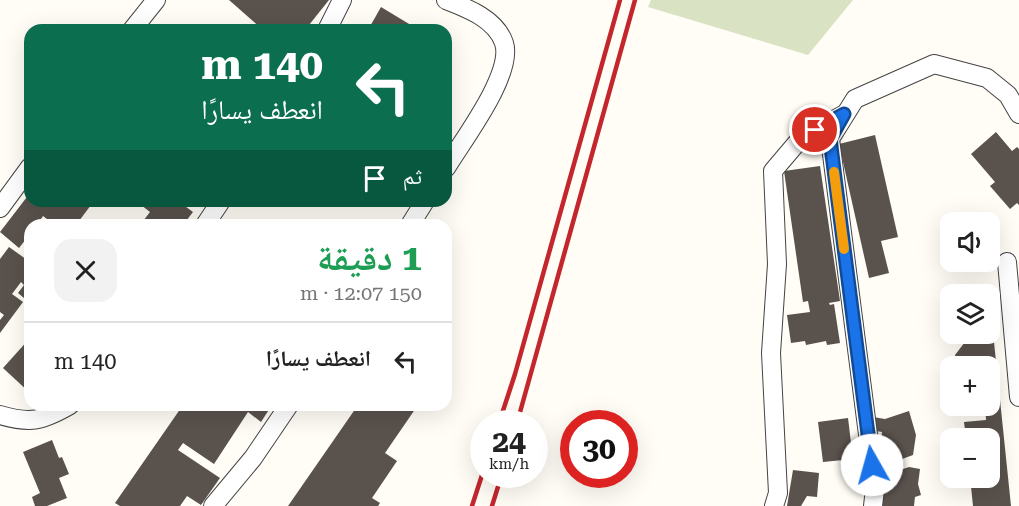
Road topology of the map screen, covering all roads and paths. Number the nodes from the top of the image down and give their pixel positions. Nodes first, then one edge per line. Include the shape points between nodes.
1 (156, 0) edge
2 (342, 0) edge
3 (446, 0) edge
4 (137, 24) edge
5 (330, 24) edge
6 (844, 114) junction
7 (1019, 114) edge
8 (452, 158) edge
9 (24, 175) edge
10 (0, 208) edge
11 (1007, 262) dead end
12 (1019, 397) edge
13 (60, 411) edge
14 (285, 411) edge
15 (0, 415) edge
16 (213, 506) edge
17 (774, 506) edge
18 (873, 506) edge

1 - 4 street
2 - 5 street
3 - 8 street via 473,10 489,22 504,42 506,57 497,86
6 - 7 street via 855,99 934,64 987,78 1008,95
6 - 17 street via 801,138 772,171 777,264 771,353 778,493
6 - 18 street via 830,139 875,489
9 - 10 street
11 - 12 street
13 - 15 street via 23,421
14 - 16 street

